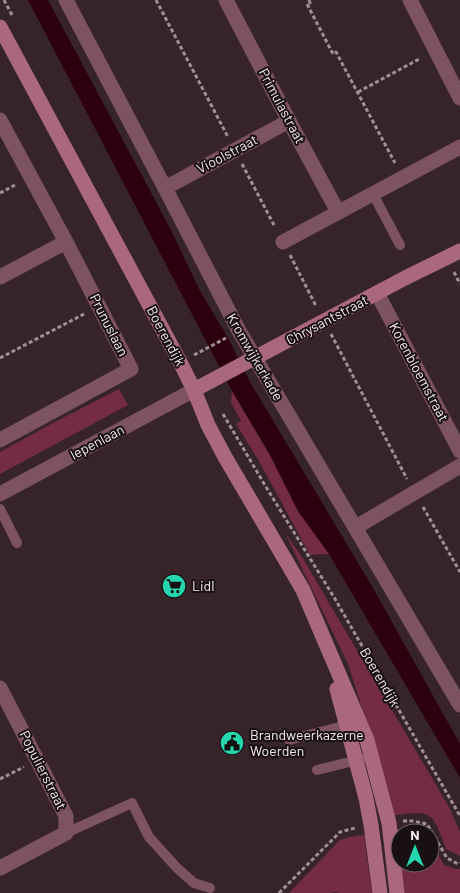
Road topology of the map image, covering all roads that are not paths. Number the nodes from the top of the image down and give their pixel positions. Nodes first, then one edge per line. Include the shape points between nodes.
1 (66, 0) edge
2 (226, 0) edge
3 (413, 1) edge
4 (0, 27) edge
5 (460, 98) edge
6 (0, 120) edge
7 (289, 121) junction
8 (460, 147) edge
9 (165, 188) junction
10 (373, 194) junction
11 (338, 212) junction
12 (66, 242) junction
13 (283, 242) dead end
14 (400, 245) dead end
15 (460, 251) edge
16 (0, 276) edge
17 (377, 293) junction
18 (250, 361) junction
19 (194, 390) junction
20 (0, 440) edge
21 (460, 450) edge
22 (460, 466) edge
23 (0, 494) edge
24 (0, 509) edge
25 (356, 527) junction
26 (17, 543) dead end
27 (2, 694) edge
28 (460, 705) edge
29 (353, 723) junction
30 (290, 740) dead end
31 (372, 757) junction
32 (356, 761) junction
33 (318, 770) dead end
34 (66, 833) junction
35 (0, 868) edge
36 (210, 888) dead end
37 (380, 893) edge
38 (397, 893) edge

1 - 9 street, Kromwijkerkade
2 - 7 street, Primulastraat
3 - 5 street
4 - 19 main road, Boerendijk
6 - 12 street, Prunuslaan
7 - 9 street, Vioolstraat
7 - 11 street, Primulastraat
8 - 10 street
9 - 18 street, Kromwijkerkade via 239,332
10 - 11 street
10 - 14 lane
11 - 13 street
12 - 16 street
12 - 20 street, Prunuslaan via 131,369
15 - 17 main road, Chrysantstraat
17 - 18 main road, Chrysantstraat
17 - 21 street, Korenbloemstraat
18 - 19 main road, Chrysantstraat
18 - 25 street, Kromwijkerkade
19 - 23 street, Iepenlaan
19 - 29 main road, Boerendijk via 225,457 303,590
22 - 25 street
24 - 26 lane
25 - 28 street, Kromwijkerkade
27 - 34 street, Populierstraat via 66,816
29 - 30 lane
29 - 31 main road, Boerendijk via 368,740
29 - 32 main road, Boerendijk
31 - 32 lane
31 - 38 main road, Boerendijk via 389,823
32 - 33 lane
32 - 37 main road, Boerendijk via 371,825
34 - 35 street
34 - 36 lane via 132,804 149,837 177,868 194,883

